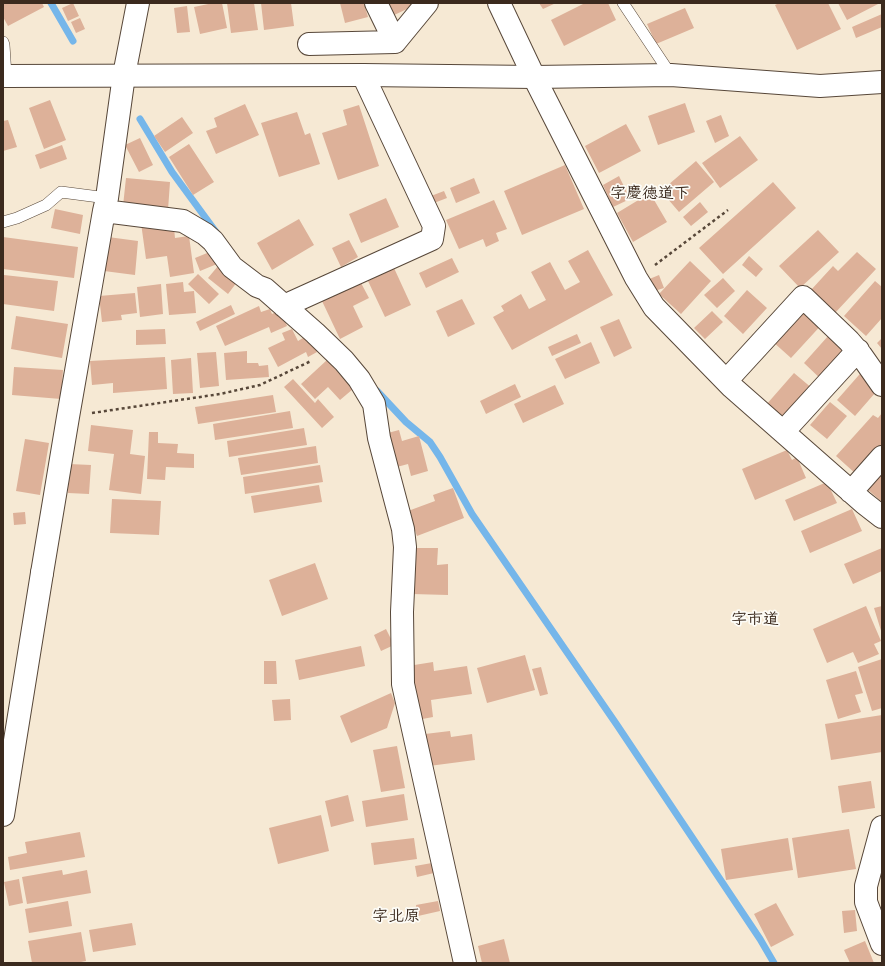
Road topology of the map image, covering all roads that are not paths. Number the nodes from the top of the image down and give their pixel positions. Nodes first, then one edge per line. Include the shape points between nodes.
1 (138, 3) edge
2 (376, 3) edge
3 (427, 3) edge
4 (499, 3) edge
5 (623, 3) edge
6 (3, 42) edge
7 (395, 42) junction
8 (310, 44) dead end
9 (124, 75) junction
10 (363, 75) junction
11 (671, 75) junction
12 (4, 76) edge
13 (534, 77) junction
14 (882, 82) edge
15 (105, 205) junction
16 (3, 222) edge
17 (284, 306) junction
18 (858, 350) junction
19 (726, 381) junction
20 (882, 385) edge
21 (783, 432) junction
22 (882, 457) edge
23 (851, 492) junction
24 (882, 517) edge
25 (5, 784) edge
26 (3, 815) edge
27 (882, 827) edge
28 (882, 944) edge
29 (464, 963) edge

1 - 9 street
2 - 7 street
3 - 7 street
4 - 13 street
5 - 11 lane
6 - 12 lane
7 - 8 street
9 - 10 street
9 - 12 street
9 - 15 street
10 - 13 street
10 - 17 street via 434,226 432,239
11 - 13 street
11 - 14 street via 820,86
13 - 19 street via 636,278 654,307
15 - 16 lane via 61,192 46,205
15 - 17 street via 183,221 195,227 213,241 232,267 265,289
15 - 25 street
17 - 29 street via 344,361 359,379 374,404 379,438 403,529 405,547 402,612 403,684
18 - 19 street via 803,297
18 - 20 street
18 - 21 street
19 - 21 street
21 - 23 street
22 - 23 street
23 - 24 street
25 - 26 street
27 - 28 street via 866,886 866,902

